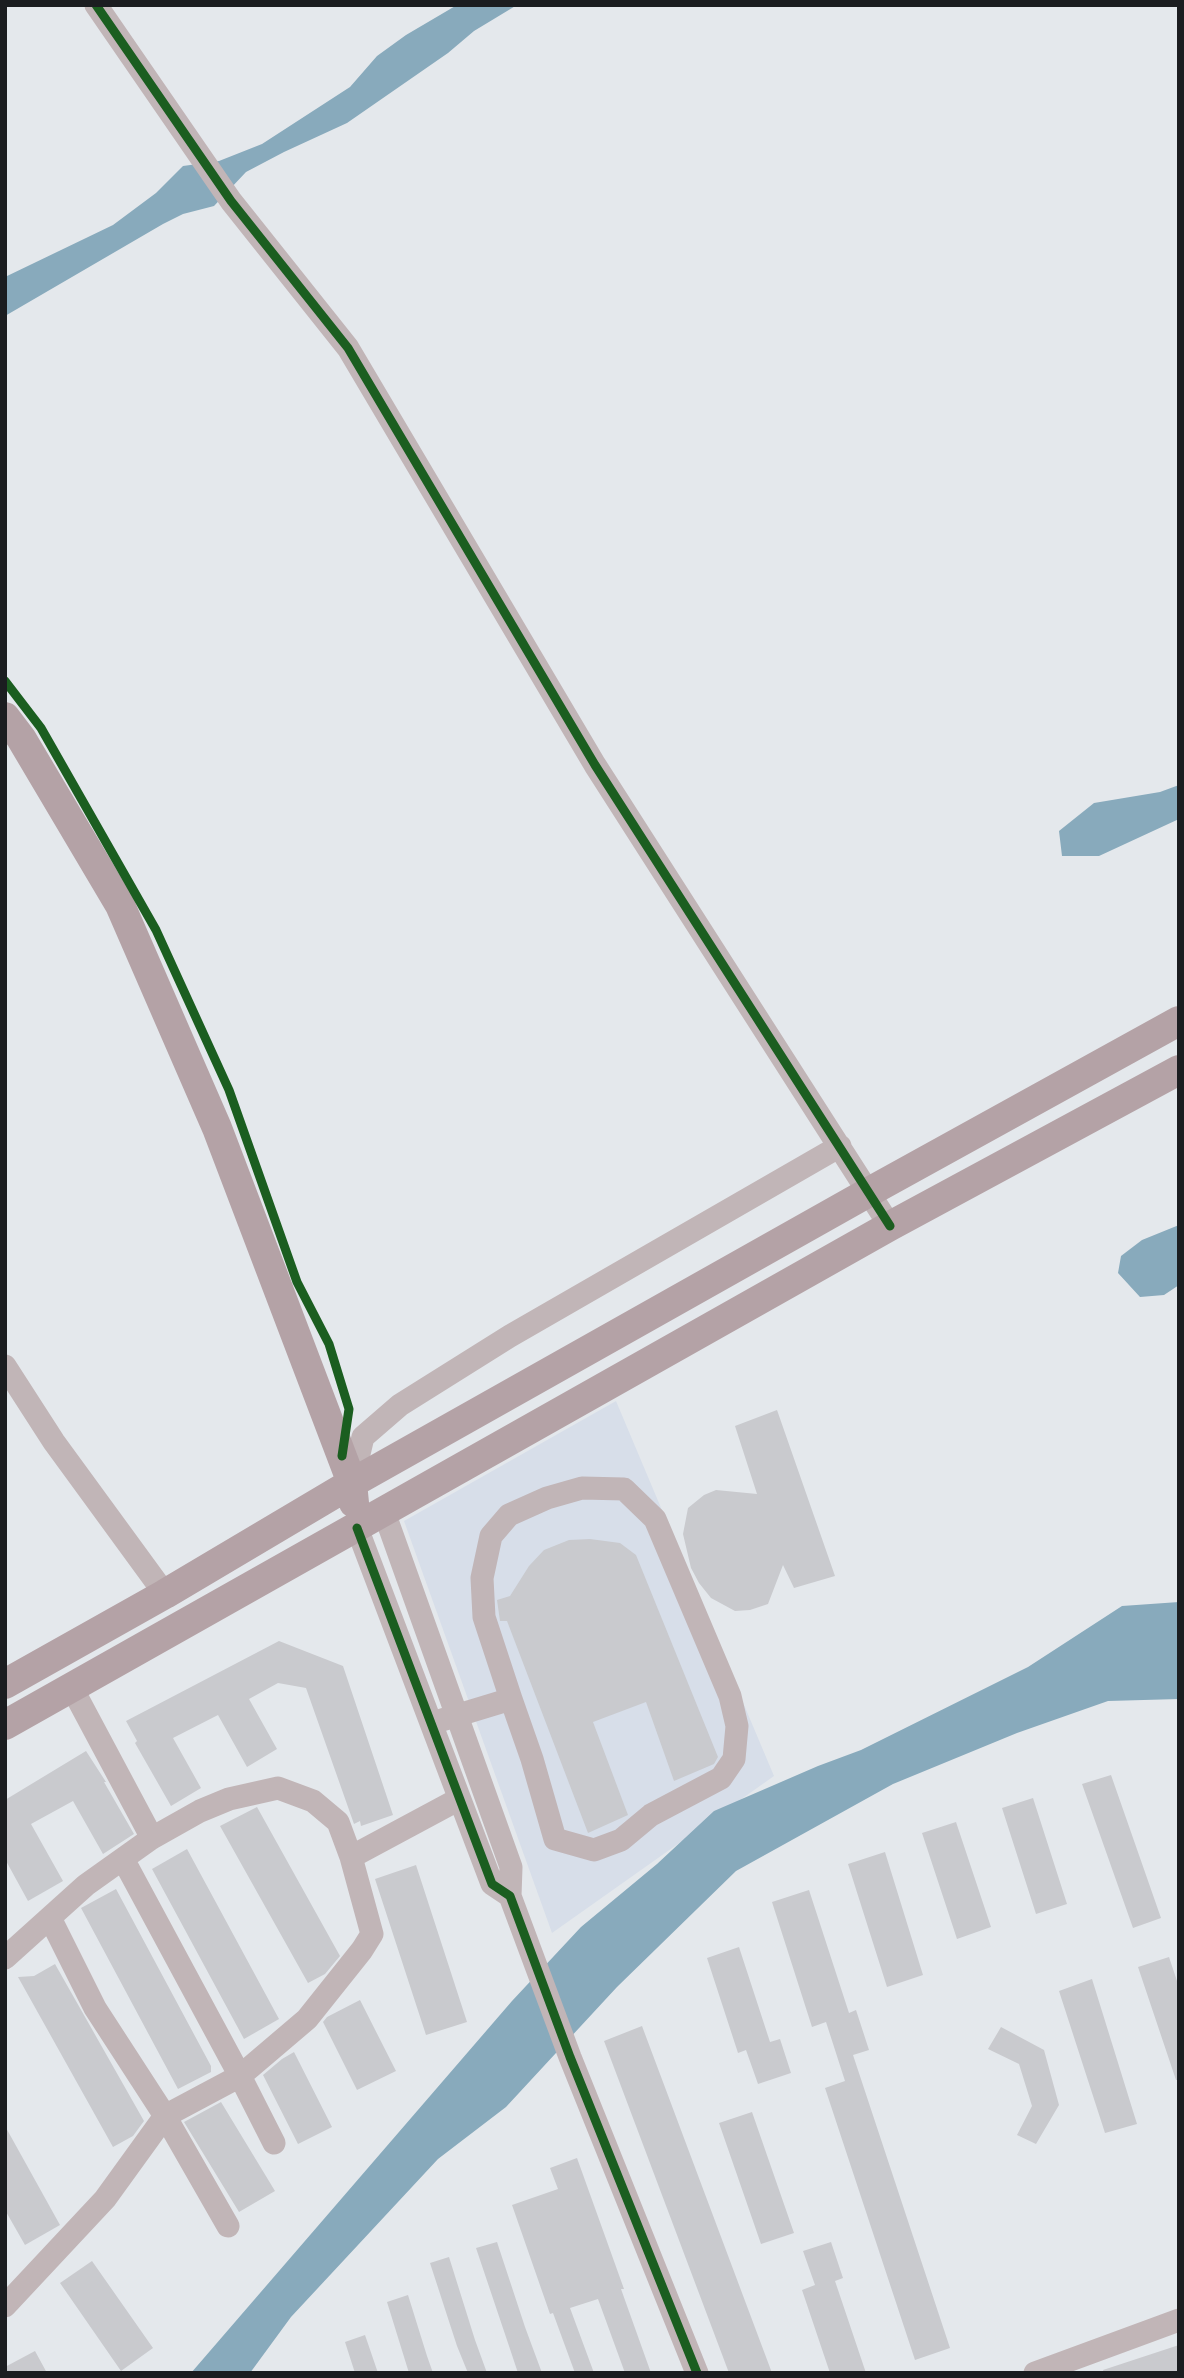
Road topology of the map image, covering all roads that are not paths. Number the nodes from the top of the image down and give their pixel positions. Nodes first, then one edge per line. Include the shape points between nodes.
1 (96, 5) edge
2 (5, 717) edge
3 (1179, 1021) edge
4 (1179, 1070) edge
5 (840, 1146) junction
6 (869, 1192) junction
7 (890, 1226) junction
8 (5, 1366) edge
9 (352, 1483) junction
10 (384, 1513) junction
11 (356, 1528) junction
12 (165, 1594) junction
13 (5, 1684) edge
14 (72, 1688) junction
15 (511, 1699) junction
16 (456, 1715) junction
17 (432, 1723) junction
18 (5, 1725) edge
19 (459, 1799) junction
20 (152, 1838) junction
21 (351, 1857) junction
22 (123, 1859) junction
23 (510, 1896) junction
24 (50, 1918) junction
25 (5, 1958) edge
26 (240, 2076) junction
27 (165, 2116) junction
28 (274, 2143) dead end
29 (228, 2226) dead end
30 (5, 2306) edge
31 (1179, 2320) edge
32 (698, 2373) edge
33 (1035, 2373) edge

1 - 5 street via 231,201 348,348 596,765
2 - 9 main road via 120,905 217,1128
3 - 6 main road
4 - 7 main road
5 - 6 street
5 - 9 street via 510,1336 400,1405 363,1437
6 - 7 street
6 - 9 main road
7 - 10 main road
8 - 12 street via 54,1442
9 - 10 main road
9 - 11 main road
9 - 12 main road
10 - 11 main road
10 - 16 street
11 - 14 main road
11 - 17 street
12 - 13 main road
14 - 18 main road
14 - 20 street
15 - 15 street via 555,1839 594,1850 621,1840 651,1815 721,1777 734,1759 737,1726 730,1696 655,1519 624,1489 582,1488 547,1497 509,1516 491,1536 482,1578 484,1617
15 - 16 street
16 - 17 street
16 - 23 street via 511,1867
17 - 19 street
19 - 21 street
19 - 23 street via 492,1884
20 - 21 street via 229,1799 278,1788 313,1801 338,1822
20 - 22 street
21 - 26 street via 372,1934 307,2019
22 - 24 street
22 - 26 street
23 - 32 street
24 - 25 street
24 - 27 street via 95,2008
26 - 27 street
26 - 28 street
27 - 29 street
27 - 30 street via 105,2199
31 - 33 street

